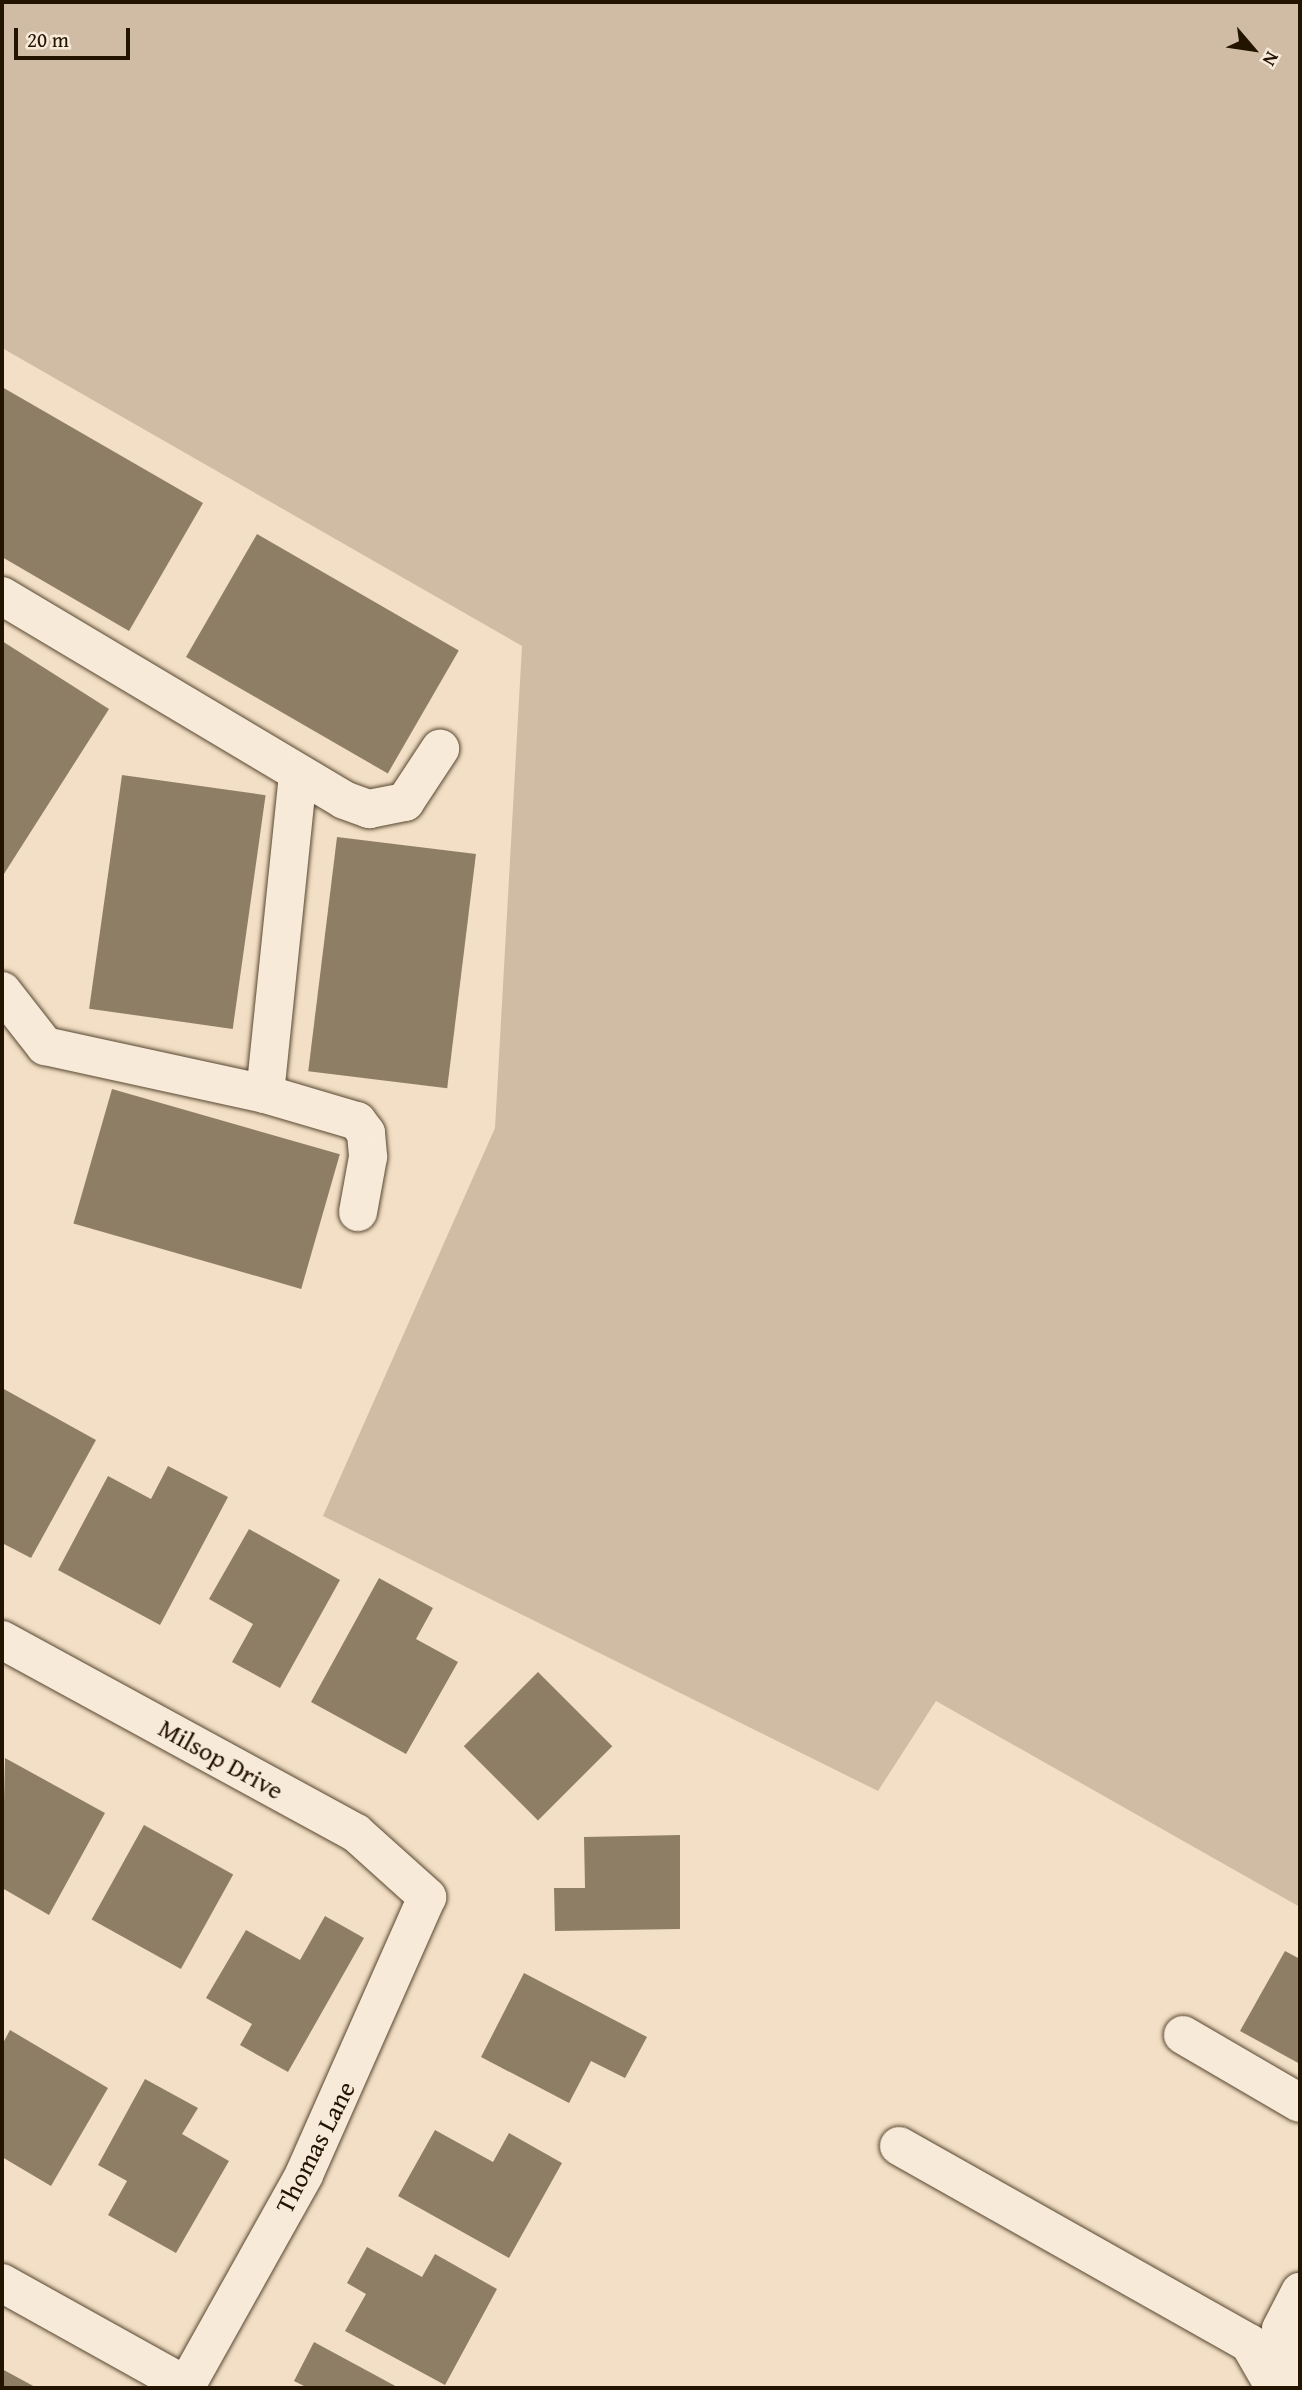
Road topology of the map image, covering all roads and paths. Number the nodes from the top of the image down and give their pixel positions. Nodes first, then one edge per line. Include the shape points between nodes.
1 (2, 596) edge
2 (440, 749) dead end
3 (298, 774) junction
4 (2, 991) edge
5 (265, 1094) junction
6 (358, 1212) dead end
7 (2, 1640) edge
8 (427, 1897) joint
9 (1183, 2035) dead end
10 (1300, 2103) edge
11 (899, 2146) dead end
12 (2, 2283) edge
13 (1300, 2292) edge
14 (186, 2387) edge
15 (1275, 2388) edge
16 (1286, 2388) edge

1 - 3 street
2 - 3 street via 417,787 391,807 344,800
3 - 5 street
4 - 5 street via 45,1046
5 - 6 street via 340,1113 366,1133
7 - 8 street, Milsop Drive via 356,1833
8 - 14 street, Thomas Lane via 304,2175
9 - 10 street
11 - 15 street via 1249,2343
12 - 14 street
13 - 16 street via 1281,2329

